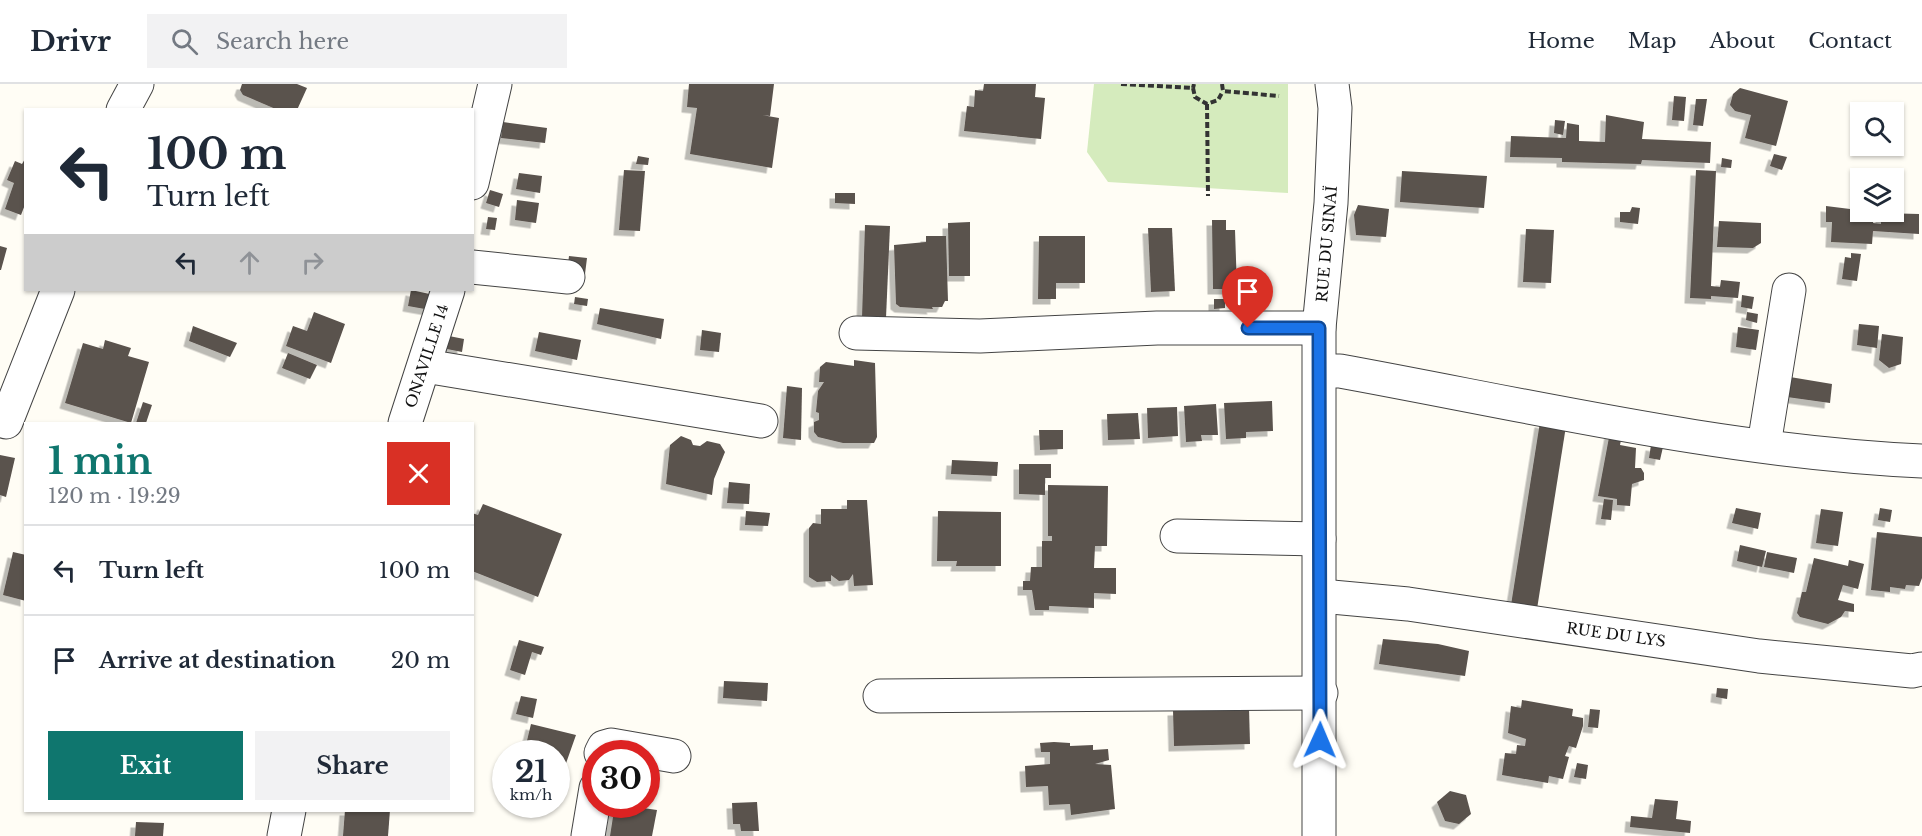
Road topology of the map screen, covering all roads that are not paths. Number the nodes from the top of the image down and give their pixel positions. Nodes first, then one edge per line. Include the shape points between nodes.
1 (137, 84) edge
2 (495, 84) edge
3 (1332, 84) edge
4 (124, 108) edge
5 (474, 174) edge
6 (474, 267) edge
7 (568, 277) dead end
8 (1789, 290) dead end
9 (58, 291) edge
10 (448, 291) edge
11 (1319, 328) junction
12 (856, 333) dead end
13 (425, 366) junction
14 (1320, 371) junction
15 (761, 421) dead end
16 (405, 422) edge
17 (10, 424) edge
18 (1764, 445) junction
19 (1922, 461) edge
20 (1177, 536) dead end
21 (1319, 539) junction
22 (1321, 596) junction
23 (1917, 670) edge
24 (1321, 693) junction
25 (880, 696) dead end
26 (660, 754) edge
27 (674, 756) dead end
28 (289, 812) edge
29 (591, 818) edge
30 (284, 836) edge
31 (588, 836) edge
32 (1319, 836) edge

1 - 4 street
2 - 5 street
3 - 11 street, RUE DU SINAÏ via 1332,203
6 - 7 street
8 - 18 street
9 - 17 street
10 - 13 street, ONAVILLE 14
11 - 12 street via 1157,328 980,336
11 - 14 street, RUE DU SINAÏ
13 - 15 street
13 - 16 street, ONAVILLE 14
14 - 18 street via 1340,371
14 - 21 street, RUE DU SINAÏ
18 - 19 street via 1858,458
20 - 21 street
21 - 22 street, RUE DU SINAÏ
22 - 23 street, RUE DU LYS via 1408,604 1758,656
22 - 24 street, RUE DU SINAÏ
24 - 25 street
24 - 32 street, RUE DU SINAÏ
26 - 27 street
28 - 30 street
29 - 31 street

